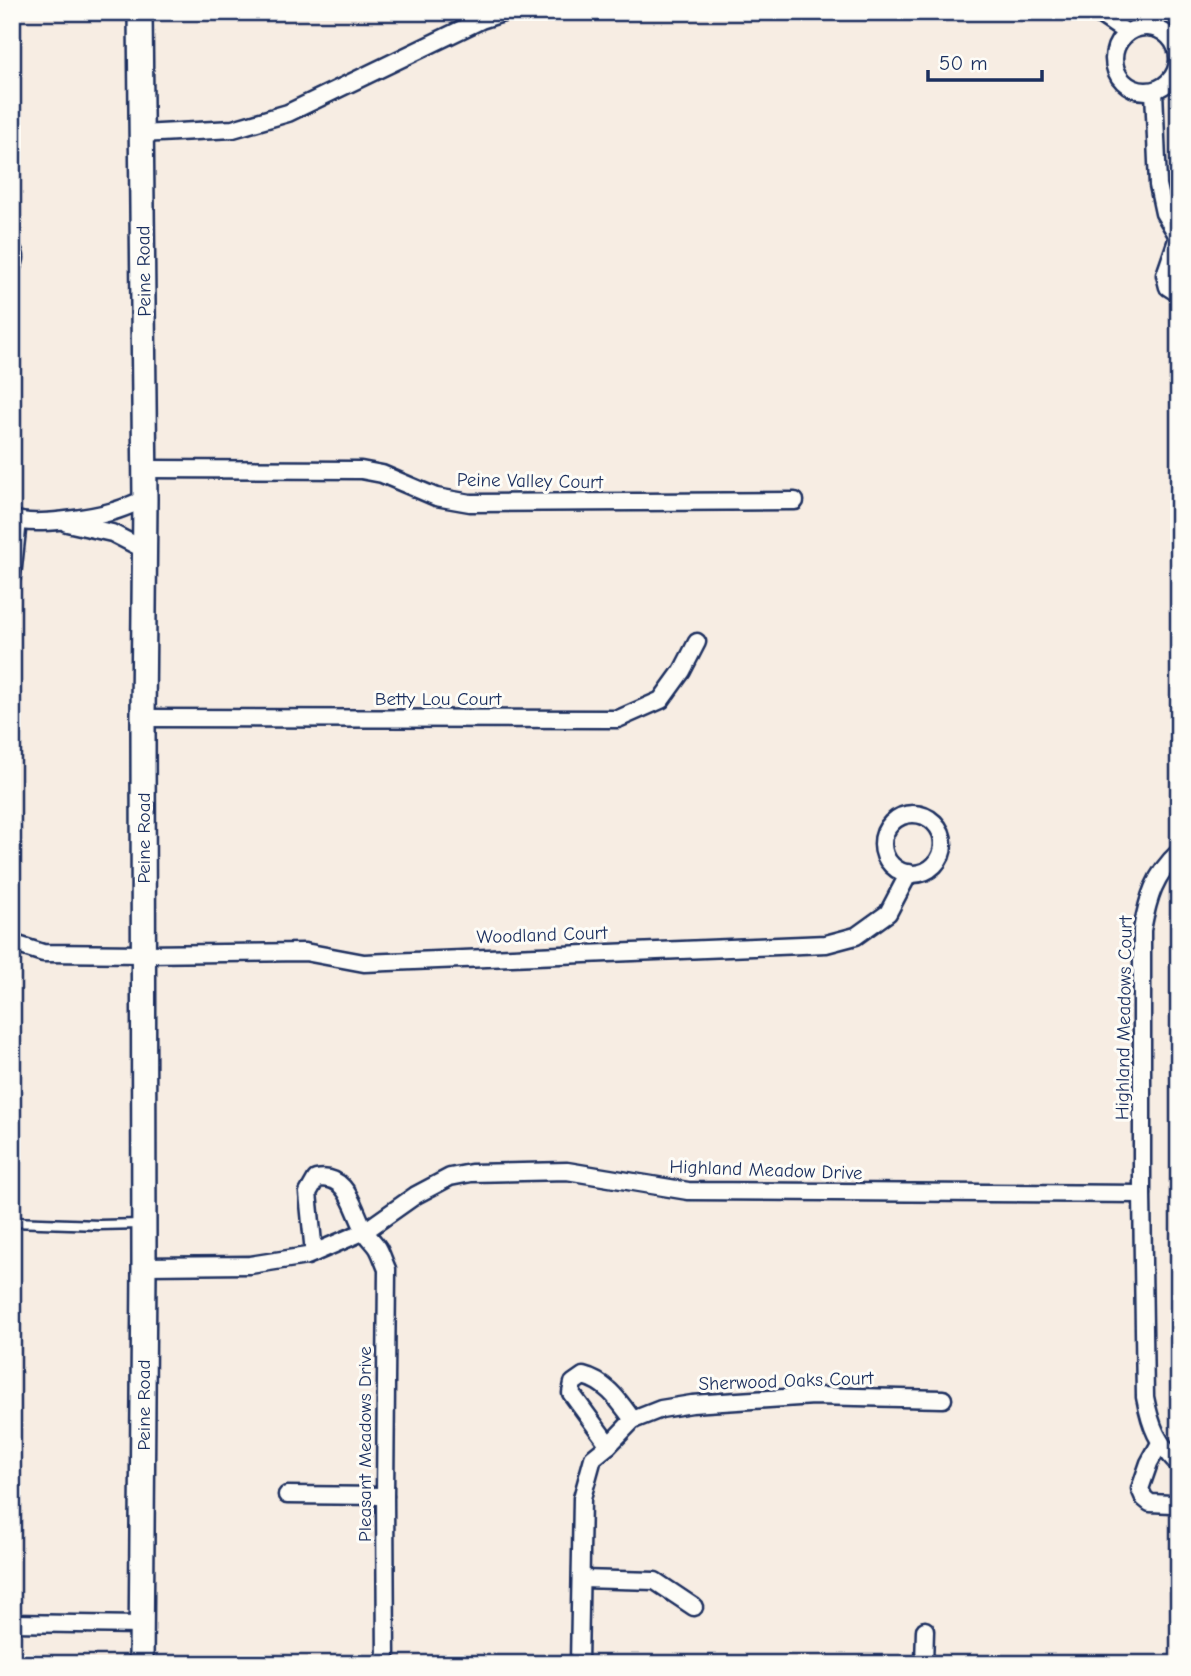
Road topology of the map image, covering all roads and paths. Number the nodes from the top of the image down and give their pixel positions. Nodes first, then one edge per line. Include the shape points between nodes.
1 (140, 12) edge
2 (506, 12) edge
3 (1096, 12) edge
4 (479, 16) edge
5 (1127, 33) junction
6 (1178, 68) edge
7 (1154, 91) junction
8 (141, 134) junction
9 (1179, 238) edge
10 (12, 249) edge
11 (12, 266) edge
12 (1179, 294) edge
13 (145, 469) junction
14 (145, 499) junction
15 (795, 501) dead end
16 (15, 519) edge
17 (58, 522) junction
18 (145, 550) junction
19 (12, 576) edge
20 (697, 642) dead end
21 (143, 718) junction
22 (1179, 852) edge
23 (909, 873) dead end
24 (12, 943) edge
25 (144, 954) junction
26 (1142, 1194) junction
27 (12, 1222) edge
28 (144, 1224) junction
29 (365, 1231) junction
30 (314, 1253) junction
31 (144, 1266) junction
32 (943, 1399) dead end
33 (633, 1420) junction
34 (1160, 1443) junction
35 (609, 1445) junction
36 (1179, 1465) edge
37 (287, 1495) dead end
38 (384, 1496) junction
39 (1179, 1502) edge
40 (581, 1579) junction
41 (694, 1607) dead end
42 (12, 1623) edge
43 (141, 1625) junction
44 (925, 1630) dead end
45 (141, 1664) edge
46 (386, 1664) edge
47 (579, 1664) edge
48 (924, 1664) edge

1 - 8 street, Peine Road
2 - 4 street
3 - 5 street
4 - 8 street via 288,113 233,129
5 - 6 street via 1145,27 1164,32 1176,48
5 - 7 street via 1114,51 1116,73 1132,88
6 - 7 street
7 - 9 street via 1158,185 1164,214
8 - 13 street, Peine Road
9 - 12 street via 1165,275 1168,288
10 - 11 street
13 - 14 street, Peine Road
13 - 15 street, Peine Valley Court via 361,470 382,474 436,498 470,503
14 - 17 street via 114,512
14 - 18 street, Peine Road
16 - 17 street
16 - 19 street
17 - 18 street via 113,533
18 - 21 street, Peine Road
20 - 21 street, Betty Lou Court via 661,700 618,719
21 - 25 street, Peine Road
22 - 26 street, Highland Meadows Court via 1156,881 1142,930
23 - 25 street, Woodland Court via 888,914 856,936 826,944 364,963 305,952
24 - 25 street, Woodland Court via 43,953
25 - 28 street, Peine Road
26 - 29 street, Highland Meadow Drive via 688,1191 567,1171 482,1173 450,1177
26 - 34 street, Highland Meadows Court via 1145,1397
27 - 28 lane
28 - 31 street, Peine Road
29 - 30 street, Highland Meadow Drive
29 - 30 street via 349,1195 333,1179 316,1179 307,1193
29 - 38 street, Pleasant Meadows Drive via 387,1269
30 - 31 street, Highland Meadow Drive via 250,1265
31 - 43 street, Peine Road
32 - 33 street, Sherwood Oaks Court via 814,1396 692,1404
33 - 35 street, Sherwood Oaks Court
33 - 35 street via 612,1392 594,1379 583,1376 573,1382 571,1393
34 - 36 street, Highland Meadows Court
34 - 39 street via 1140,1489 1150,1503
35 - 40 street, Sherwood Oaks Court via 593,1458 582,1498
37 - 38 street
38 - 46 street, Pleasant Meadows Drive
40 - 41 street via 655,1581
40 - 47 street, Sherwood Oaks Court
42 - 43 street
43 - 45 street, Peine Road
44 - 48 street

